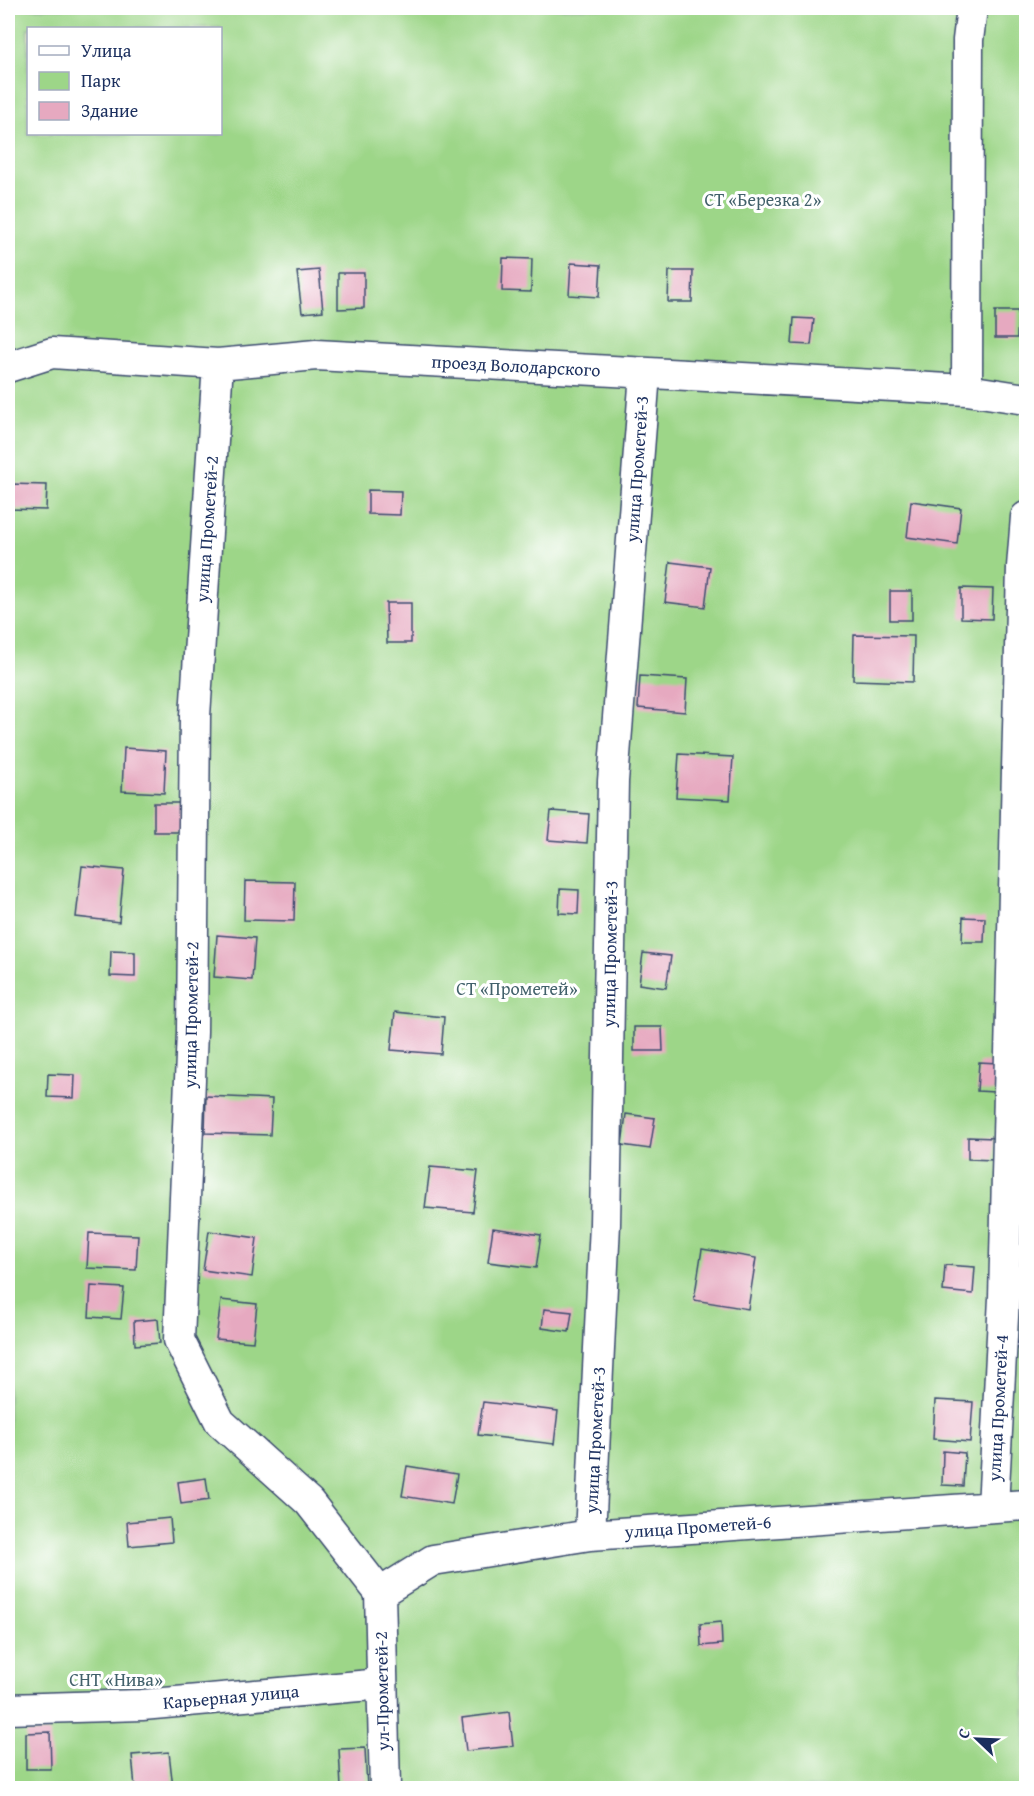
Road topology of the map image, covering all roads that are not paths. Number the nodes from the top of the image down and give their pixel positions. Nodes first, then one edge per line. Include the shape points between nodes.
1 (972, 8) edge
2 (218, 364) junction
3 (8, 367) edge
4 (645, 374) junction
5 (967, 390) junction
6 (1026, 399) edge
7 (1026, 517) edge
8 (1026, 1505) edge
9 (993, 1507) junction
10 (590, 1535) junction
11 (380, 1593) junction
12 (382, 1684) junction
13 (8, 1709) edge
14 (385, 1788) edge

1 - 5 street via 968,40
2 - 3 street, проезд Володарского via 52,353
2 - 4 street, проезд Володарского via 316,354
2 - 11 street, улица Прометей-2 via 195,716 192,1032 179,1340 220,1422 309,1502
4 - 5 street, проезд Володарского
4 - 10 street, улица Прометей-3 via 613,781 605,1224
5 - 6 street, проезд Володарского
7 - 9 street, улица Прометей-4 via 1004,1298
8 - 9 street, улица Прометей-6
9 - 10 street, улица Прометей-6
10 - 11 street, улица Прометей-6 via 433,1560
11 - 12 street, ул-Прометей-2
12 - 13 street, Карьерная улица via 142,1705
12 - 14 street, ул-Прометей-2

